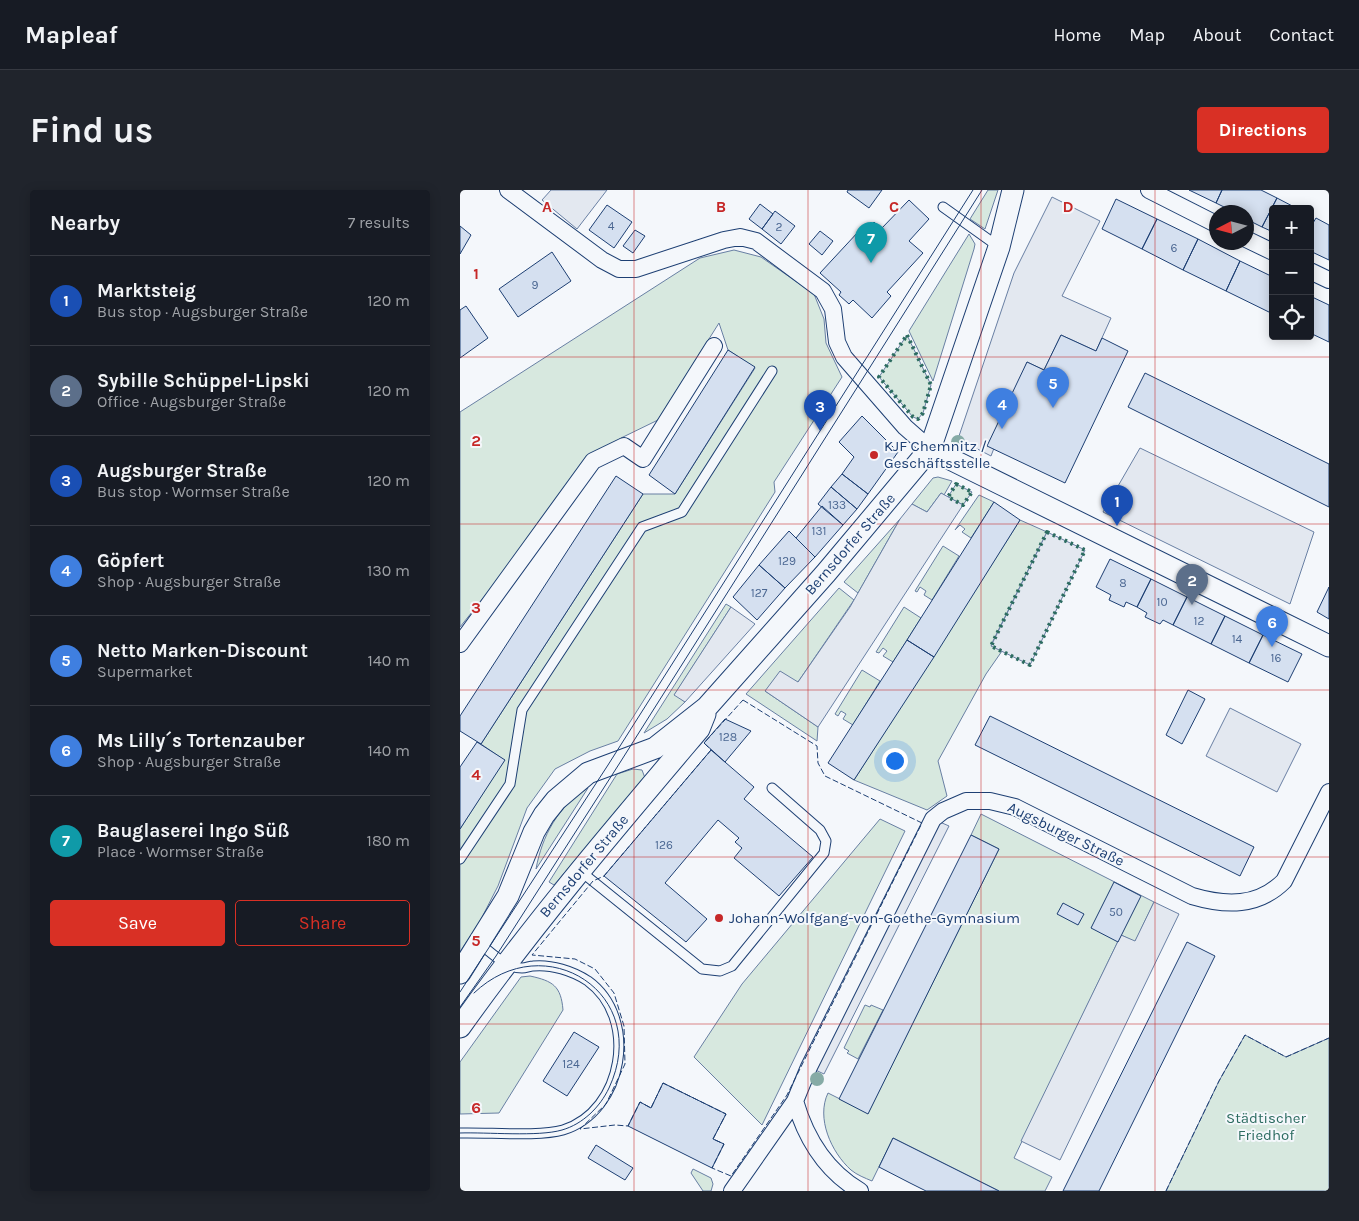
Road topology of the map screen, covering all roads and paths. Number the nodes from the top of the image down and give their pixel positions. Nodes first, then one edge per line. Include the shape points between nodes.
1 (508, 190) edge
2 (1014, 190) edge
3 (1149, 190) edge
4 (943, 207) dead end
5 (1209, 220) edge
6 (1254, 243) edge
7 (999, 247) junction
8 (1269, 250) edge
9 (1314, 273) edge
10 (1329, 280) edge
11 (714, 346) dead end
12 (772, 371) dead end
13 (930, 449) junction
14 (460, 644) edge
15 (1329, 646) edge
16 (707, 706) junction
17 (772, 788) dead end
18 (1329, 792) edge
19 (460, 859) edge
20 (579, 870) junction
21 (480, 944) junction
22 (506, 963) junction
23 (460, 974) edge
24 (460, 1027) edge
25 (795, 1101) junction
26 (460, 1133) edge
27 (732, 1191) edge
28 (860, 1191) edge

1 - 13 street via 602,260 619,269 636,269 724,240 740,237 756,241 823,291 833,309 837,342 844,357 905,427
2 - 7 street, Bernsdorfer Straße
3 - 5 street
4 - 7 lane
6 - 8 street
7 - 13 street, Bernsdorfer Straße
9 - 10 street
11 - 14 street via 643,459 624,446 593,461
12 - 19 lane via 682,512 642,528 522,710 510,784
13 - 15 street
13 - 16 street, Bernsdorfer Straße via 826,573
16 - 20 street, Bernsdorfer Straße via 699,730
16 - 21 street, Bernsdorfer Straße via 655,748 588,772 556,800 539,823 508,896
17 - 20 lane via 820,830 826,841 824,853 732,966 720,971 702,969
18 - 25 street, Augsburger Straße via 1284,881 1273,892 1256,900 1235,902 1208,901 1192,896 1015,807 979,800 966,801 943,810 934,820 809,1067
20 - 22 street, Bernsdorfer Straße
21 - 22 lane
21 - 23 street, Bernsdorfer Straße
22 - 24 street, Bernsdorfer Straße
22 - 26 lane via 522,968 544,966 565,970 596,987 614,1014 620,1038 618,1064 599,1105 574,1125 550,1132
25 - 27 street, Augsburger Straße
25 - 28 street via 804,1129 821,1156 838,1177

